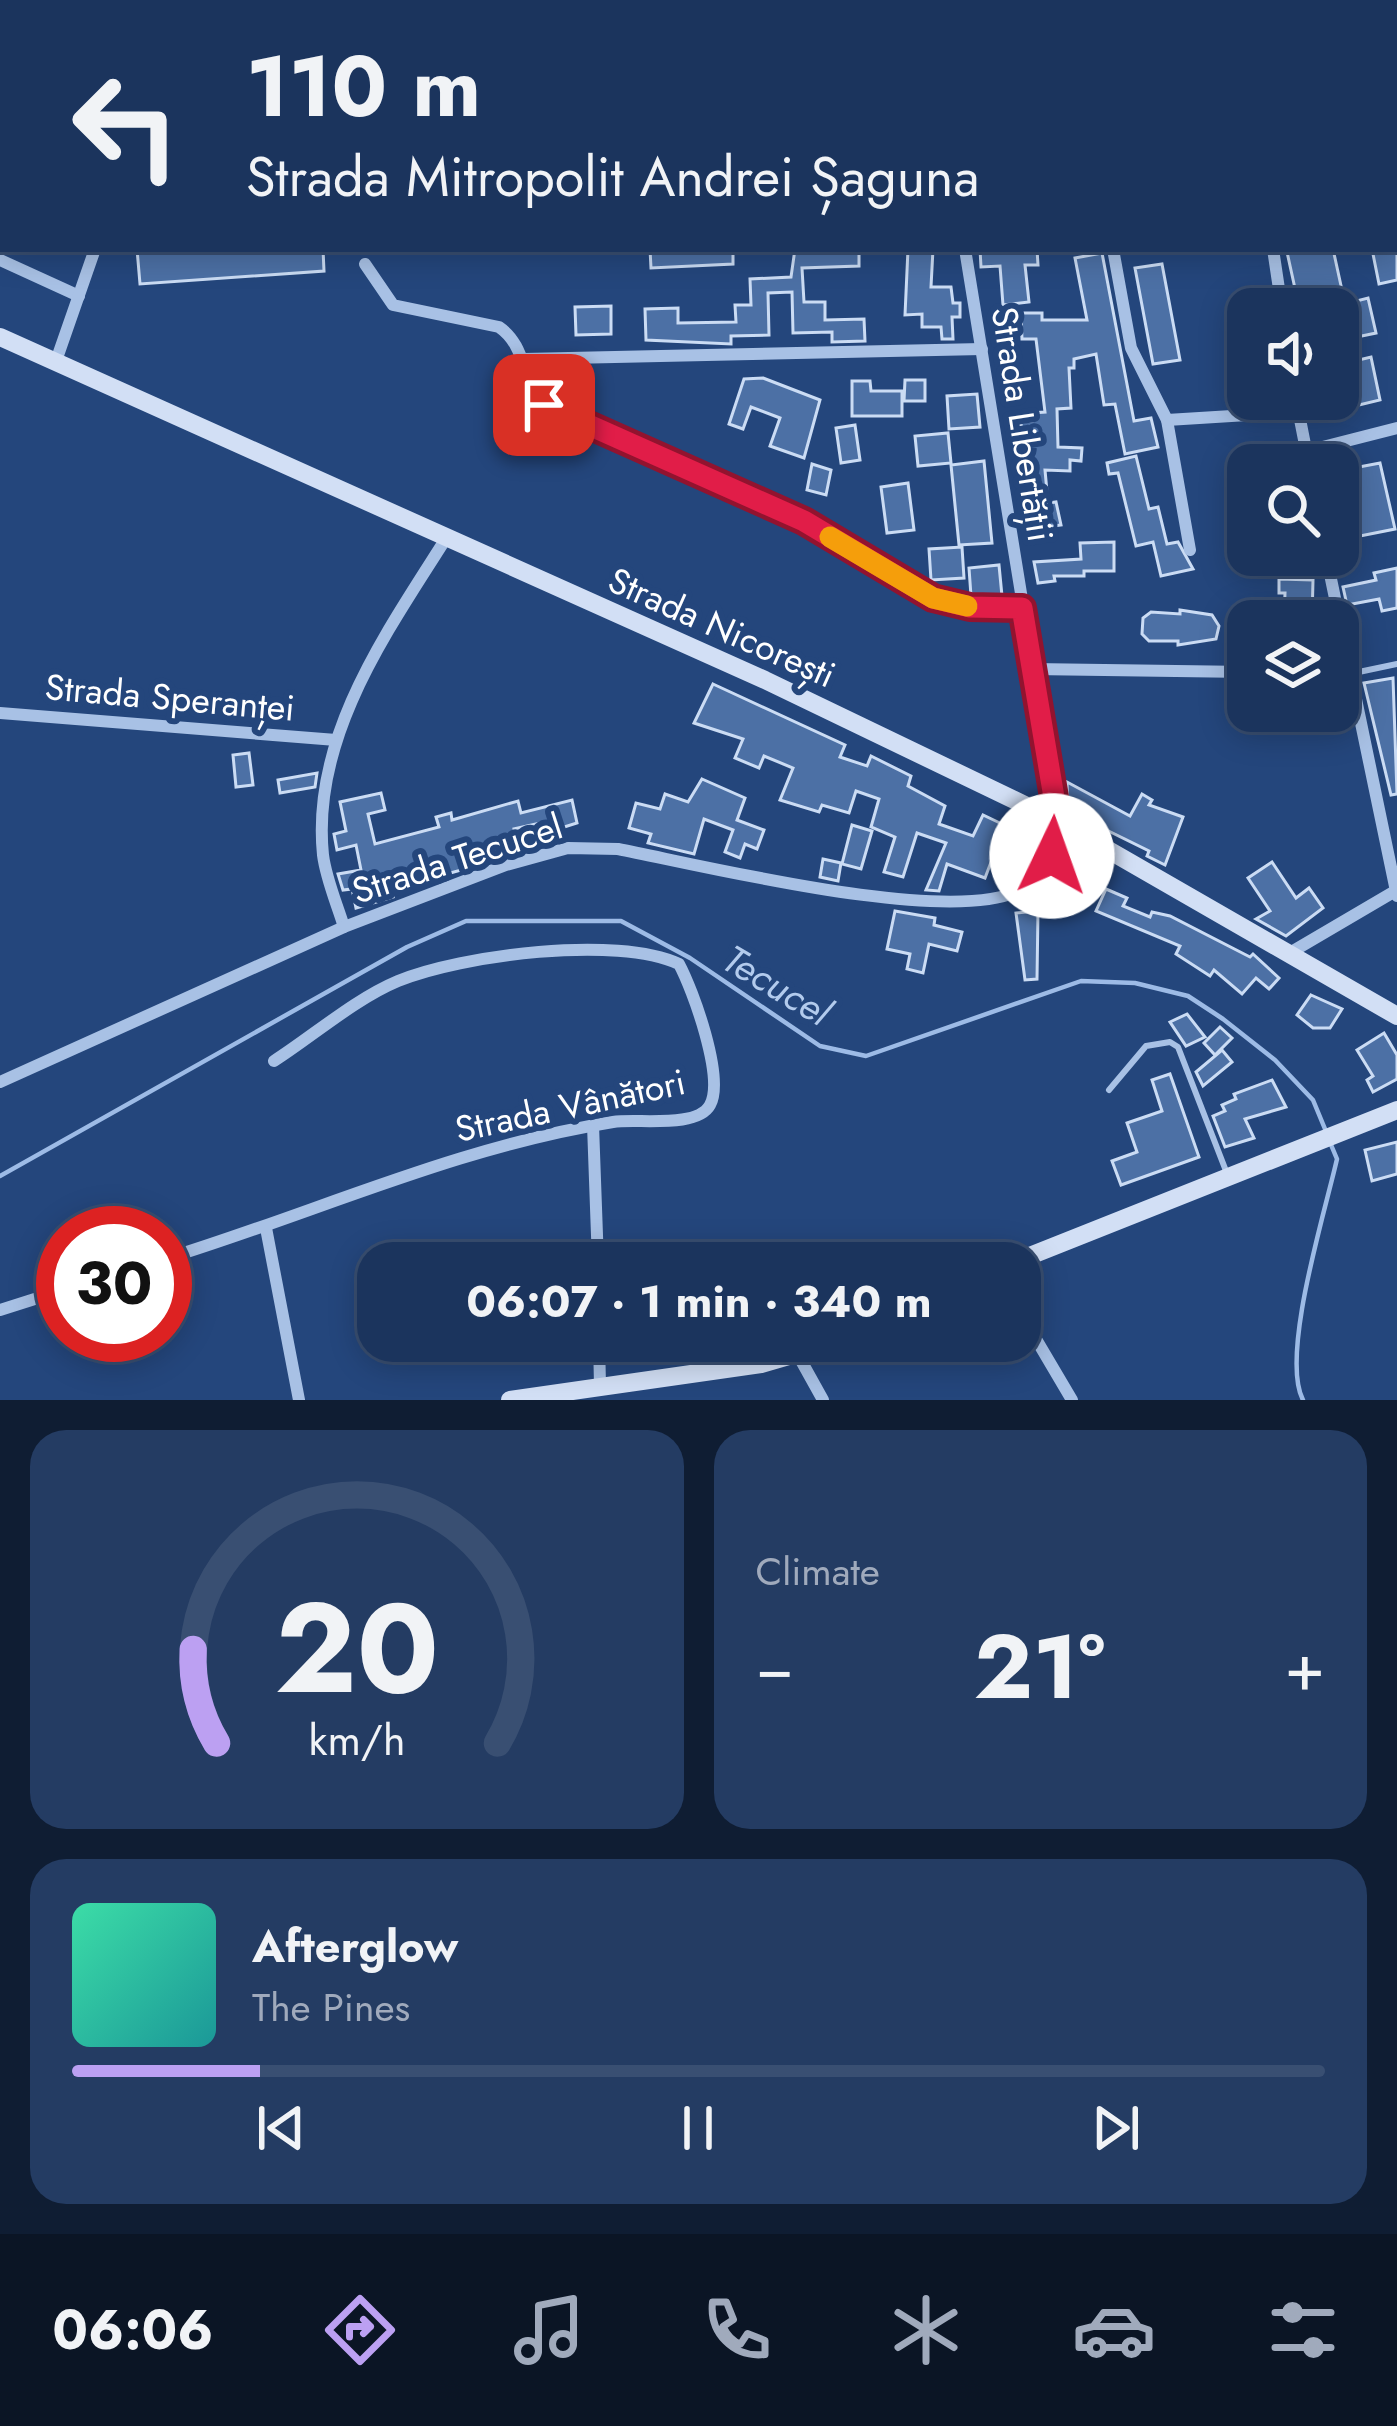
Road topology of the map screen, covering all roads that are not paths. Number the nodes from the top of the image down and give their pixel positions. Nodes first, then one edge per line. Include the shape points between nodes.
1 (94, 252) edge
2 (966, 252) edge
3 (1114, 252) edge
4 (1273, 252) edge
5 (0, 260) edge
6 (365, 264) dead end
7 (1279, 288) edge
8 (79, 296) junction
9 (0, 338) edge
10 (982, 349) junction
11 (523, 359) junction
12 (56, 361) junction
13 (1227, 414) edge
14 (1167, 421) junction
15 (1397, 428) edge
16 (1350, 444) edge
17 (445, 540) junction
18 (1190, 550) dead end
19 (1022, 608) junction
20 (1397, 664) edge
21 (1032, 668) junction
22 (1359, 671) edge
23 (1227, 672) edge
24 (0, 713) edge
25 (1357, 732) edge
26 (336, 740) junction
27 (1058, 821) junction
28 (1397, 892) edge
29 (344, 927) junction
30 (1288, 954) junction
31 (1397, 1016) edge
32 (274, 1061) dead end
33 (0, 1082) edge
34 (1109, 1090) dead end
35 (1388, 1114) edge
36 (593, 1126) junction
37 (1228, 1177) junction
38 (266, 1228) junction
39 (597, 1242) edge
40 (192, 1251) edge
41 (1041, 1251) edge
42 (36, 1299) edge
43 (0, 1310) edge
44 (1041, 1348) edge
45 (599, 1362) edge
46 (752, 1362) edge
47 (802, 1362) edge
48 (600, 1385) junction
49 (299, 1400) edge
50 (510, 1400) edge
51 (823, 1400) edge
52 (1072, 1400) edge

1 - 8 street
2 - 10 street, Strada Libertății
3 - 14 street via 1130,348
4 - 7 street
5 - 8 street
6 - 11 street via 393,305 499,327
8 - 12 street
9 - 12 main road, Strada Nicorești
10 - 11 street
10 - 19 street, Strada Libertății
11 - 19 street via 544,405 786,512 933,598
12 - 17 main road, Strada Nicorești
13 - 14 street
14 - 18 street
15 - 16 street
17 - 26 street via 378,646
17 - 27 main road, Strada Nicorești via 765,680
19 - 21 street, Strada Libertății
20 - 22 lane
21 - 23 street
21 - 27 street, Strada Libertății
24 - 26 street, Strada Speranței
25 - 28 street
26 - 29 street via 323,860
27 - 29 street, Strada Tecucel via 1052,856 1035,879 992,899 935,902 591,847 540,854
27 - 30 main road, Strada Nicorești
28 - 30 street
29 - 33 street, Strada Tecucel
30 - 31 main road, Strada Nicorești
32 - 36 street, Strada Vânători via 394,982 429,970 563,953 658,955 679,964 713,1076 710,1106 698,1116
34 - 37 lane via 1146,1046 1178,1047
35 - 37 main road
36 - 38 street, Strada Vânători via 424,1168
36 - 39 street
37 - 41 main road
38 - 40 street, Strada Vânători
38 - 49 street
42 - 43 street
44 - 52 street
45 - 48 street
46 - 48 main road
47 - 51 street
48 - 50 main road

